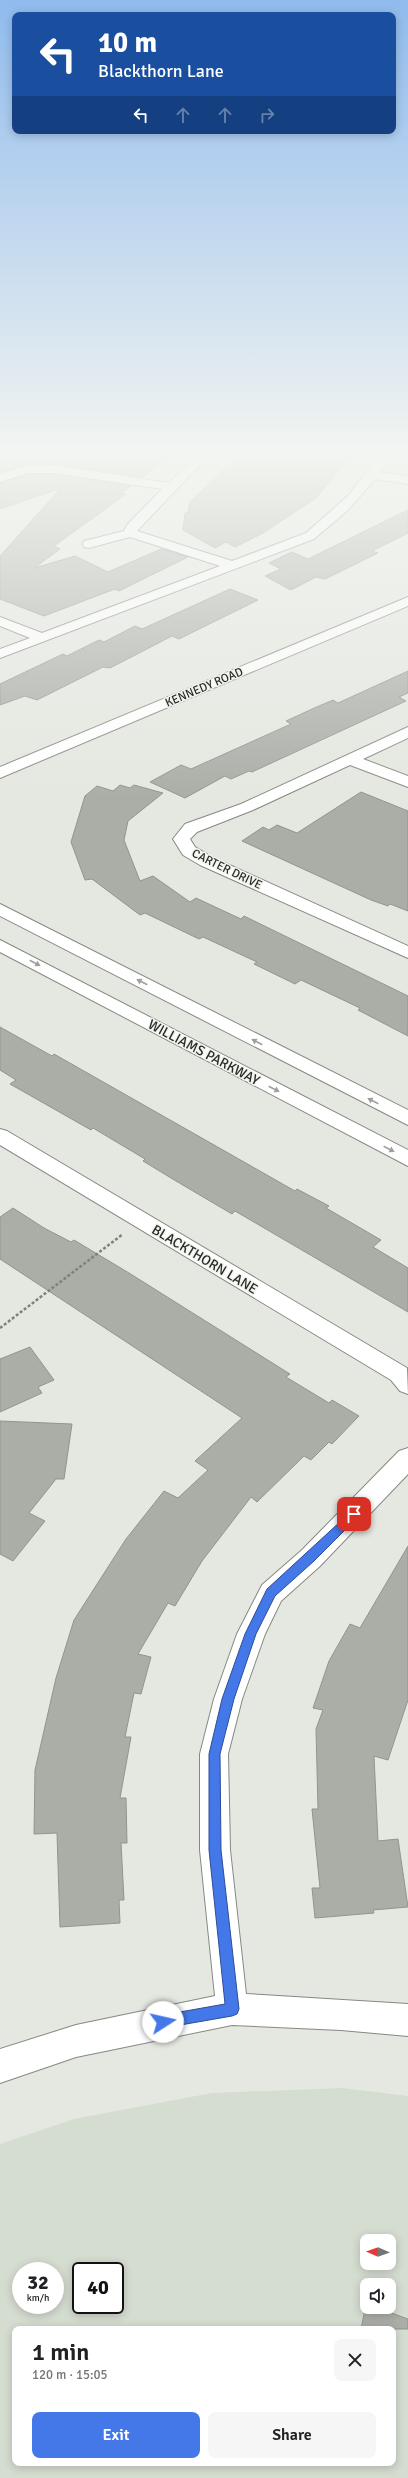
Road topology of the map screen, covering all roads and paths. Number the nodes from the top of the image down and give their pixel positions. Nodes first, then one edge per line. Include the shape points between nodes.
1 (231, 567) edge
2 (408, 601) edge
3 (0, 621) edge
4 (42, 638) junction
5 (0, 654) edge
6 (408, 732) edge
7 (352, 760) junction
8 (0, 773) edge
9 (408, 782) edge
10 (0, 909) edge
11 (0, 945) edge
12 (408, 953) edge
13 (408, 1118) edge
14 (0, 1136) edge
15 (408, 1159) edge
16 (141, 1221) junction
17 (0, 1328) edge
18 (408, 1385) edge
19 (408, 1458) edge
20 (232, 2009) junction
21 (408, 2020) edge
22 (0, 2066) edge

1 - 4 street
2 - 8 street, KENNEDY ROAD
3 - 4 street
4 - 5 street
6 - 7 street
7 - 9 street
7 - 12 street, CARTER DRIVE via 247,807 191,828 181,839 189,851 206,861
13 -> 10 street
11 -> 15 street, WILLIAMS PARKWAY
14 - 16 street, BLACKTHORN LANE
16 - 17 path
16 - 18 street, BLACKTHORN LANE via 399,1374
19 - 20 street via 310,1558 271,1592 251,1634 228,1699 214,1754 215,1850
20 - 21 street
20 - 22 street via 128,2028 76,2041

